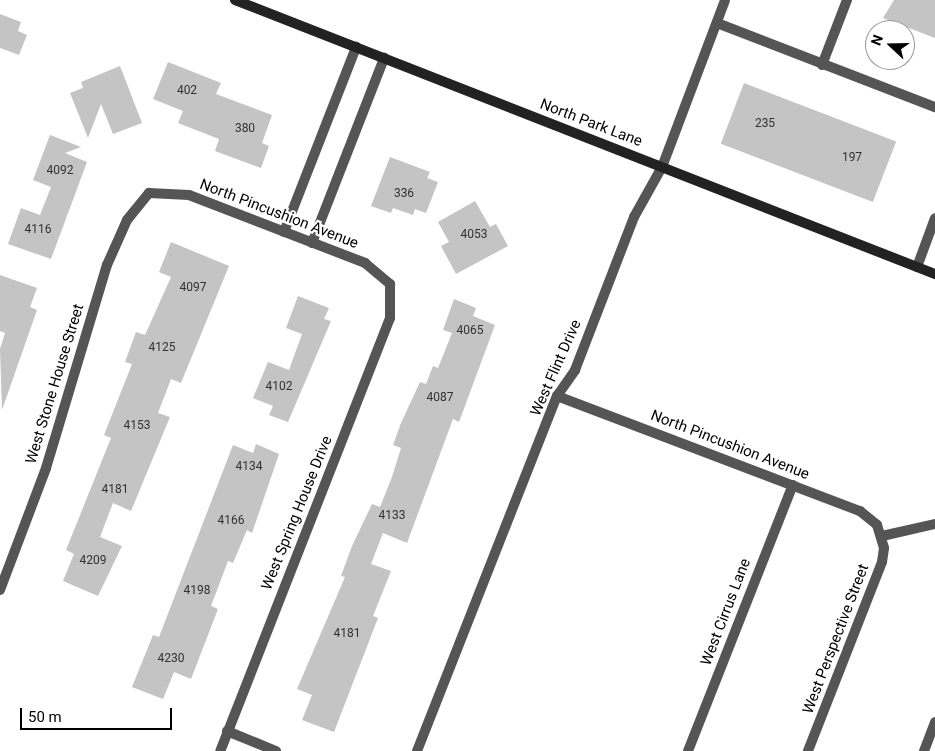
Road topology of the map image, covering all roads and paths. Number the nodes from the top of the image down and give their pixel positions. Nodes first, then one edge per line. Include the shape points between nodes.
1 (235, 0) edge
2 (725, 0) edge
3 (847, 0) edge
4 (717, 23) junction
5 (356, 47) junction
6 (384, 58) junction
7 (822, 65) junction
8 (935, 107) edge
9 (662, 167) junction
10 (149, 193) joint
11 (935, 218) edge
12 (284, 232) junction
13 (312, 243) junction
14 (916, 266) junction
15 (935, 274) edge
16 (390, 284) joint
17 (557, 396) junction
18 (793, 485) junction
19 (935, 524) edge
20 (882, 536) junction
21 (0, 590) edge
22 (935, 722) edge
23 (227, 731) junction
24 (220, 751) edge
25 (276, 751) edge
26 (417, 751) edge
27 (688, 751) edge
28 (808, 751) edge
29 (924, 751) edge

1 - 5 street, North Park Lane
2 - 4 street, West Flint Drive
3 - 7 street
4 - 7 street
4 - 9 street, West Flint Drive
5 - 6 street, North Park Lane
5 - 12 street
6 - 9 street, North Park Lane
6 - 13 street
7 - 8 street
9 - 14 street, North Park Lane
9 - 17 street, West Flint Drive via 634,217 575,370
10 - 12 street, North Pincushion Avenue via 189,195
10 - 21 street, West Stone House Street via 127,220 107,265 46,468
11 - 14 street
12 - 13 street, North Pincushion Avenue
13 - 16 street, North Pincushion Avenue via 365,263
14 - 15 street, North Park Lane
16 - 23 street, West Spring House Drive via 390,318
17 - 18 street, North Pincushion Avenue
17 - 26 street, West Flint Drive
18 - 20 street, North Pincushion Avenue via 870,516
18 - 27 street, West Cirrus Lane
19 - 20 street
20 - 28 street, West Perspective Street via 882,562
22 - 29 street
23 - 24 street, West Spring House Drive
23 - 25 street

